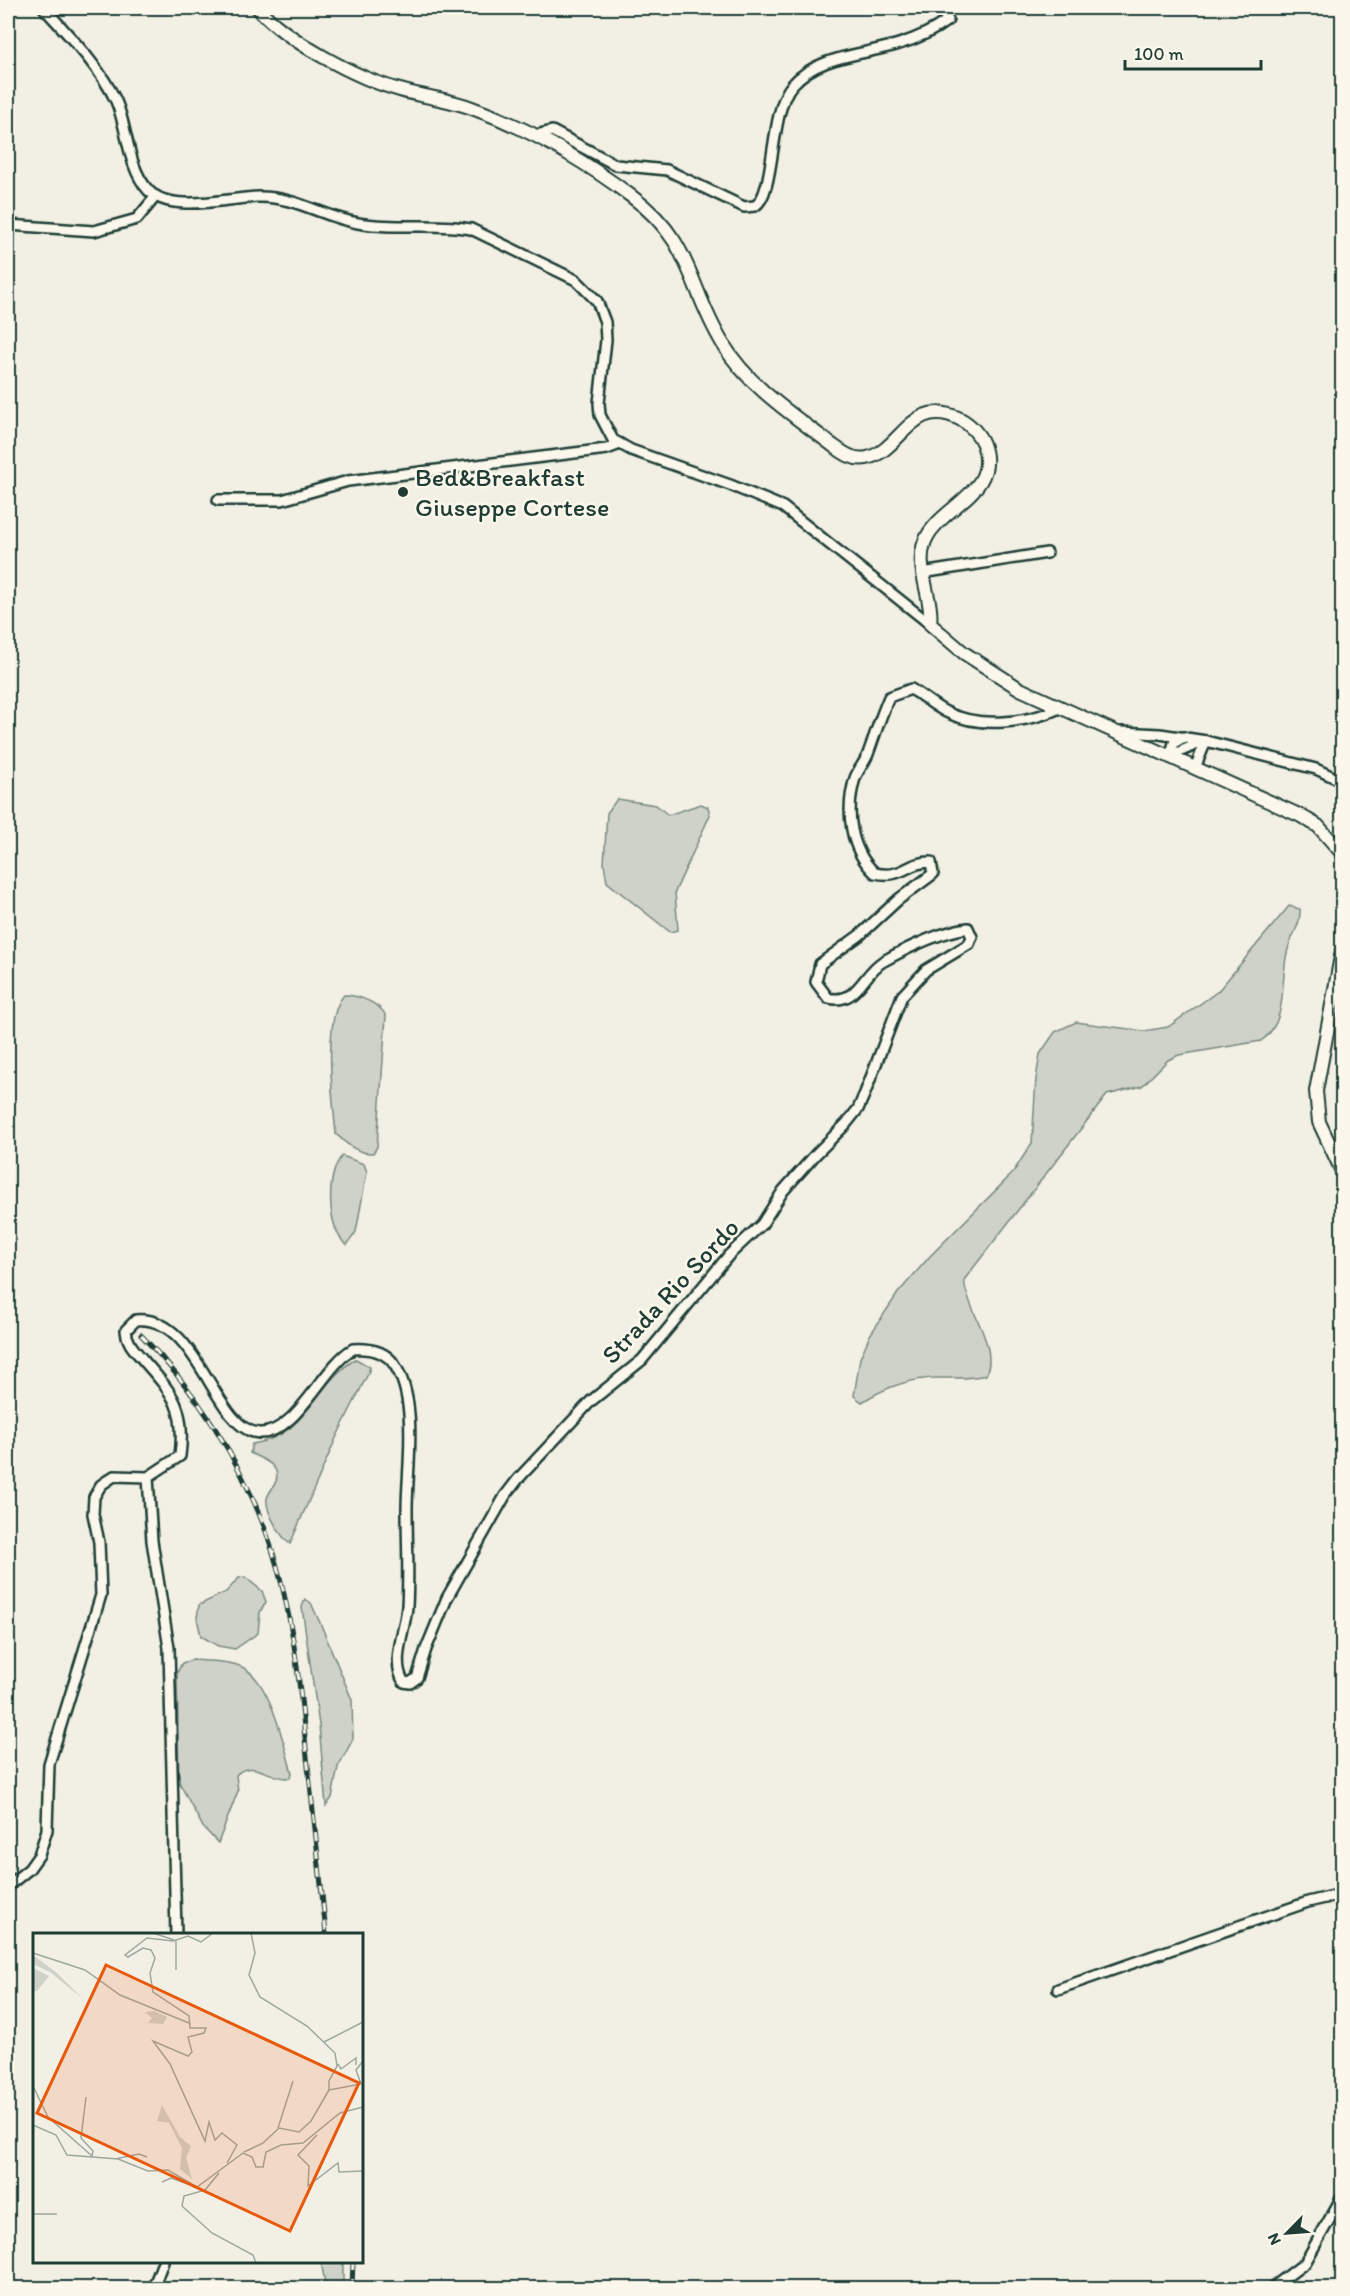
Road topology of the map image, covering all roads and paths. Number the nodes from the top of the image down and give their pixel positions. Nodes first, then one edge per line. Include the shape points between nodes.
1 (45, 8) edge
2 (258, 8) edge
3 (939, 8) edge
4 (536, 135) junction
5 (156, 196) junction
6 (8, 225) edge
7 (620, 444) junction
8 (218, 500) dead end
9 (1047, 553) dead end
10 (922, 573) junction
11 (930, 624) junction
12 (1060, 708) junction
13 (1117, 732) junction
14 (1184, 737) junction
15 (1206, 741) junction
16 (1170, 756) junction
17 (1195, 768) junction
18 (1342, 781) edge
19 (1342, 854) edge
20 (1342, 951) edge
21 (1342, 1171) edge
22 (148, 1477) junction
23 (8, 1886) edge
24 (1342, 1894) edge
25 (176, 1933) edge
26 (1058, 1989) dead end
27 (1342, 2197) edge
28 (163, 2263) edge
29 (153, 2289) edge
30 (1272, 2289) edge

1 - 5 street via 115,99 135,167 142,182
2 - 4 main road via 291,37 365,77 471,108
3 - 4 street via 948,20 940,27 896,45 848,55 792,84 777,117 764,194 755,206 744,207 667,170 616,165 552,131
4 - 10 main road via 630,194 664,225 685,256 715,331 735,361 775,402 839,450 857,459 867,458 877,454 910,423 938,414 966,422 976,432 985,453 984,475 977,488 926,536
5 - 6 street via 136,219 94,231
5 - 7 street via 189,203 275,197 356,223 463,228 576,280 597,301 605,322 600,415 606,430
7 - 8 street via 607,449 348,481 282,500
7 - 11 street via 783,507
9 - 10 street
10 - 11 main road via 932,613
11 - 12 main road via 992,673
12 - 13 main road
12 - 22 street, Strada Rio Sordo via 1028,721 1004,722 946,712 911,689 889,697 867,757 855,777 850,807 854,844 875,873 899,874 915,864 931,862 933,874 820,964 816,982 828,998 837,1000 856,993 879,964 915,946 968,928 972,937 969,944 932,966 902,996 858,1109 783,1191 762,1224 729,1255 642,1360 591,1401 505,1496 447,1598 417,1678 410,1683 399,1676 407,1608 409,1434 404,1387 395,1365 387,1357 364,1348 342,1355 284,1423 258,1433 236,1419 183,1343 151,1318 136,1320 126,1330 127,1342 173,1396 182,1416 180,1456
13 - 14 street
13 - 16 main road
14 - 15 street
14 - 16 street via 1174,743
15 - 16 street
15 - 17 street
15 - 18 street via 1316,769
16 - 17 main road
17 - 19 main road via 1301,816 1318,826
20 - 21 main road via 1317,1091 1319,1122
22 - 23 street via 114,1476 101,1485 94,1497 100,1595 49,1764 47,1830 39,1856
22 - 25 street via 152,1540 169,1648
24 - 26 street via 1308,1902
27 - 30 street via 1305,2264
28 - 29 street

